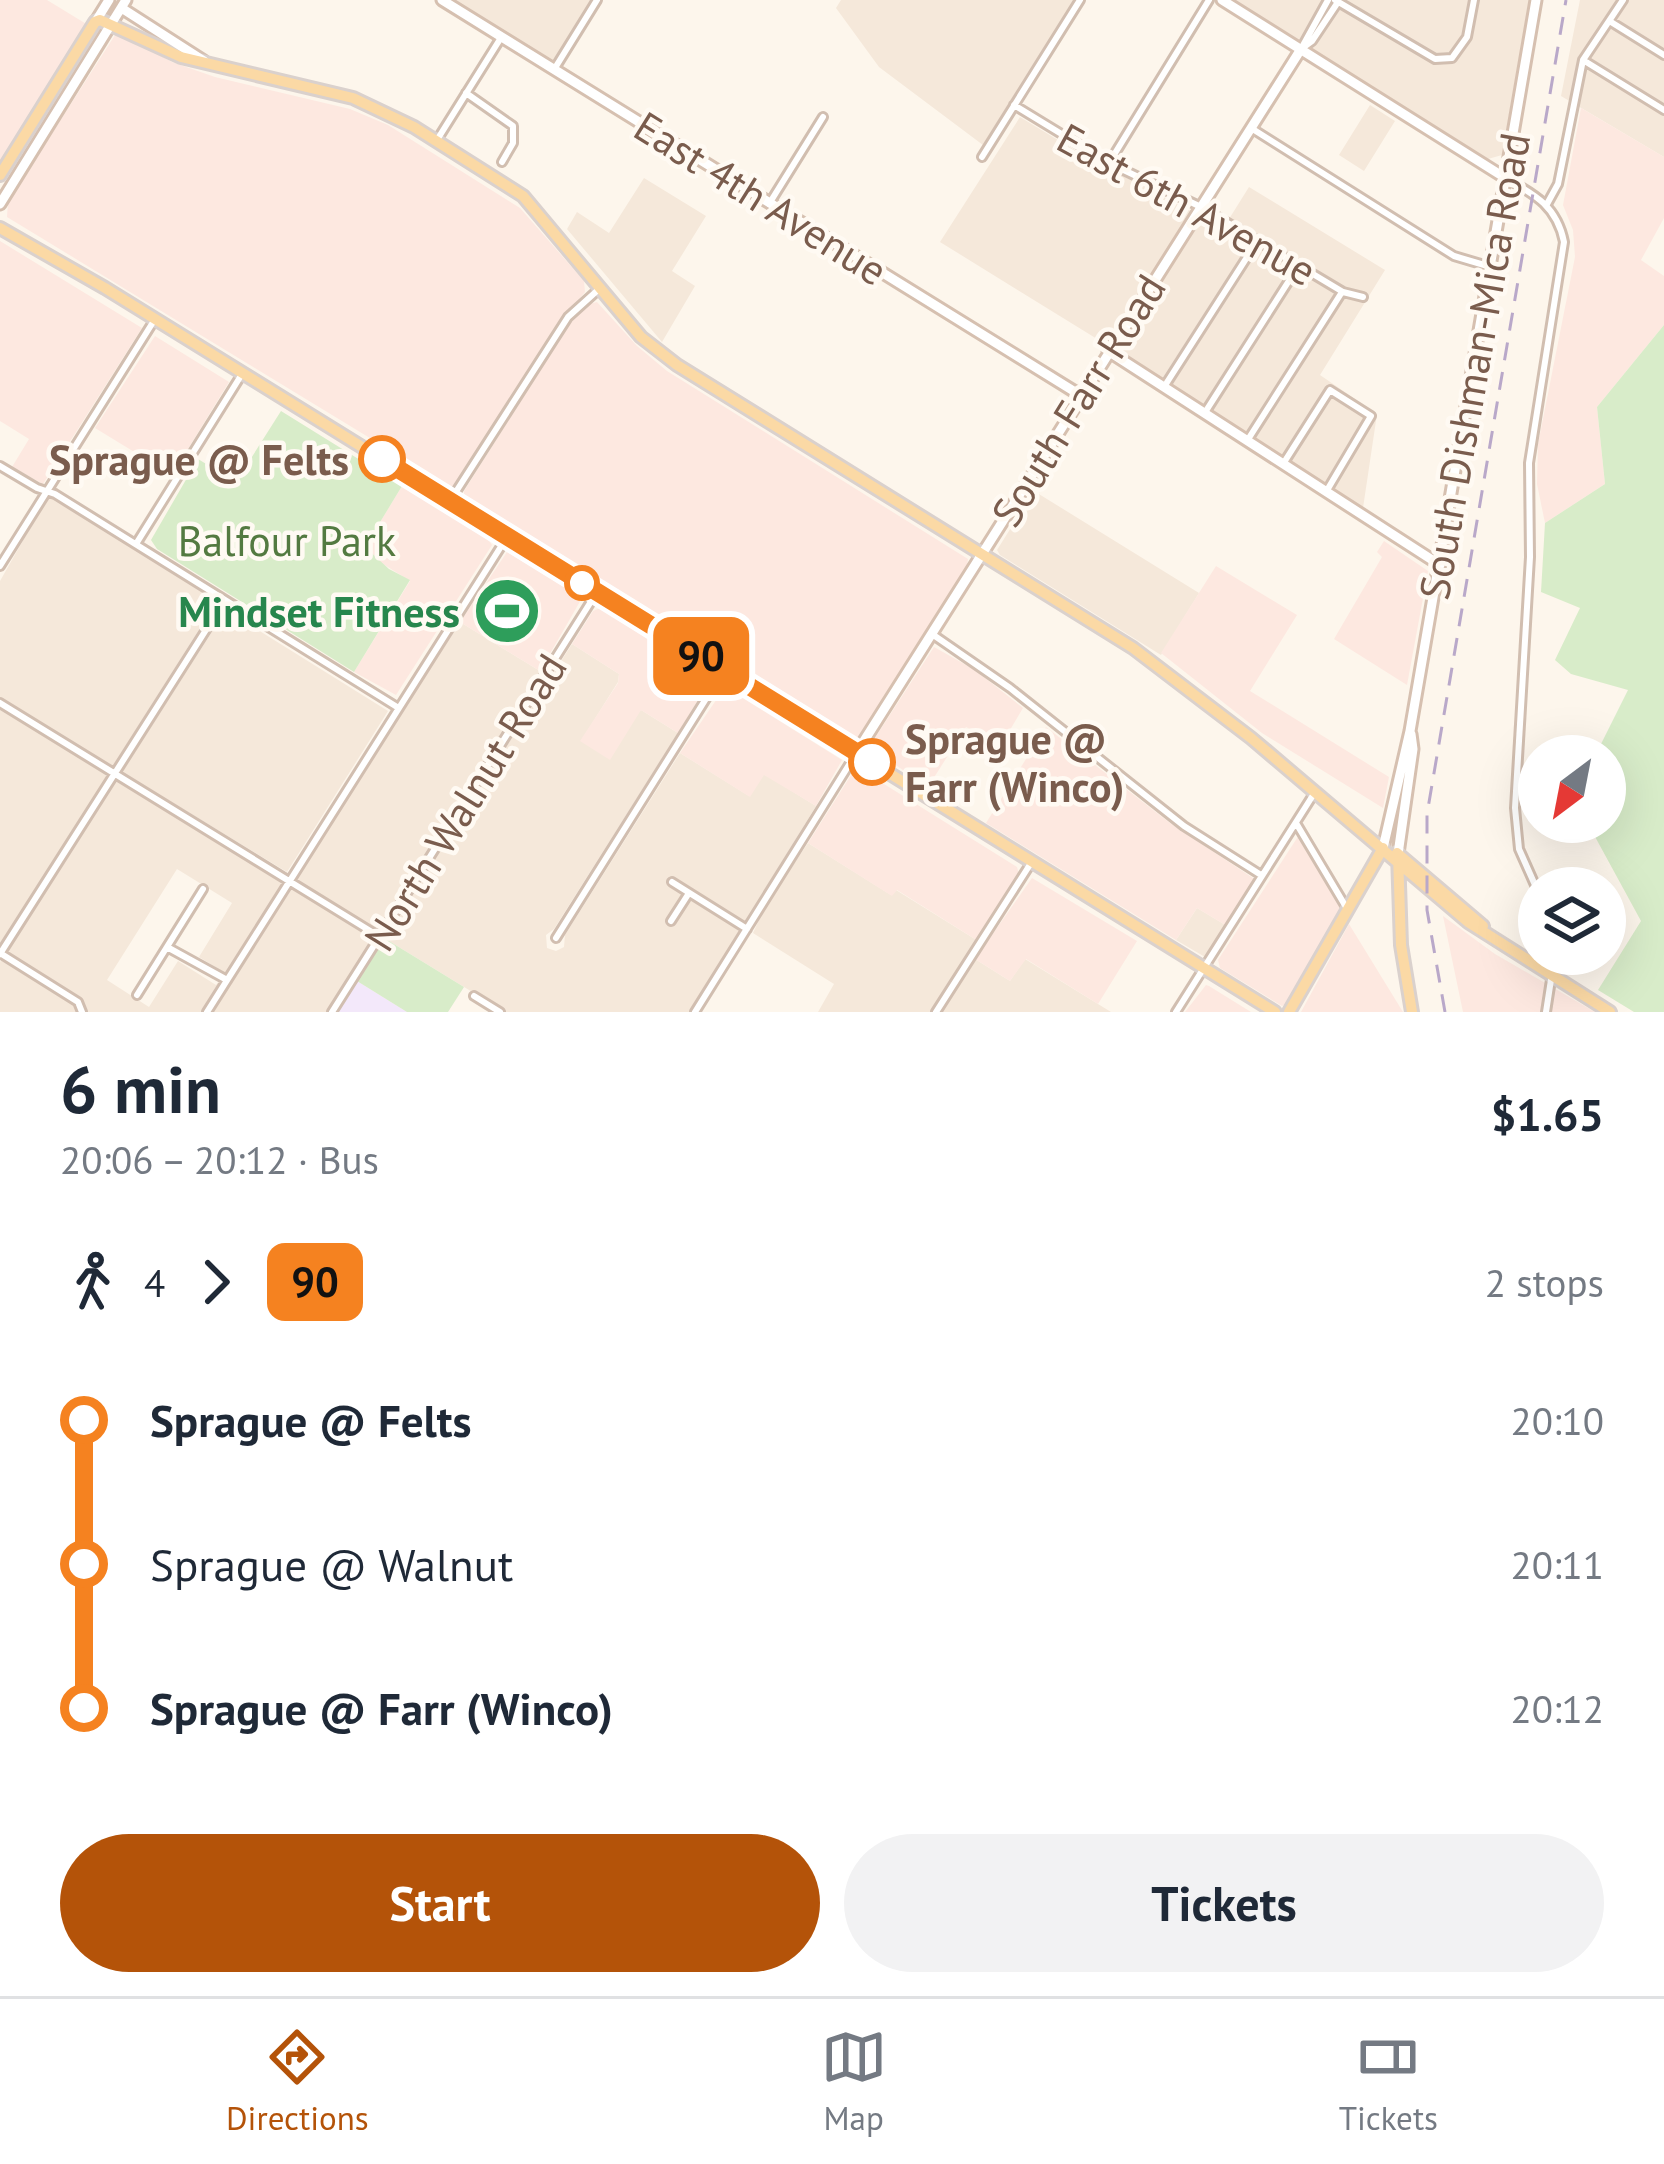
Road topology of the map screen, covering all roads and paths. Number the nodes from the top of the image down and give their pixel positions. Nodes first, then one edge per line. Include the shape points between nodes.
1 (109, 0) edge
2 (442, 0) edge
3 (597, 0) edge
4 (1080, 0) edge
5 (1209, 0) edge
6 (1222, 0) edge
7 (1474, 0) edge
8 (1537, 0) edge
9 (1623, 0) edge
10 (1334, 1) edge
11 (124, 4) edge
12 (95, 22) junction
13 (1610, 22) junction
14 (113, 23) junction
15 (502, 36) junction
16 (1301, 49) junction
17 (1664, 55) edge
18 (1583, 60) junction
19 (209, 64) junction
20 (555, 68) junction
21 (466, 93) junction
22 (1014, 105) junction
23 (1664, 110) edge
24 (823, 117) dead end
25 (1251, 128) junction
26 (436, 141) junction
27 (982, 157) dead end
28 (502, 162) dead end
29 (1109, 163) junction
30 (0, 175) edge
31 (1507, 179) junction
32 (0, 204) edge
33 (769, 204) junction
34 (1547, 204) junction
35 (1201, 207) junction
36 (0, 228) edge
37 (1258, 240) junction
38 (1299, 265) junction
39 (1492, 268) junction
40 (601, 288) junction
41 (1343, 292) junction
42 (1363, 297) dead end
43 (155, 319) junction
44 (1108, 351) junction
45 (242, 374) junction
46 (1164, 388) junction
47 (1080, 395) junction
48 (1204, 414) junction
49 (1247, 441) junction
50 (1283, 464) junction
51 (0, 466) edge
52 (47, 490) junction
53 (1326, 492) junction
54 (451, 501) junction
55 (507, 537) junction
56 (135, 544) junction
57 (981, 554) junction
58 (1440, 565) junction
59 (0, 566) edge
60 (597, 592) junction
61 (225, 600) junction
62 (932, 634) junction
63 (724, 670) junction
64 (0, 703) edge
65 (397, 707) junction
66 (1410, 731) junction
67 (856, 752) junction
68 (113, 772) junction
69 (1315, 792) junction
70 (1296, 823) junction
71 (1383, 848) junction
72 (1398, 860) junction
73 (1030, 862) junction
74 (1528, 867) edge
75 (1261, 875) junction
76 (290, 881) junction
77 (672, 882) dead end
78 (203, 889) dead end
79 (689, 893) junction
80 (1348, 911) junction
81 (671, 921) dead end
82 (747, 928) junction
83 (380, 937) junction
84 (556, 938) dead end
85 (167, 947) junction
86 (1, 950) edge
87 (1204, 968) junction
88 (1551, 976) junction
89 (227, 980) junction
90 (137, 995) dead end
91 (474, 996) dead end
92 (83, 1009) edge
93 (207, 1012) edge
94 (332, 1012) edge
95 (500, 1012) edge
96 (695, 1012) edge
97 (936, 1012) edge
98 (1176, 1012) edge
99 (1275, 1012) edge
100 (1289, 1012) edge
101 (1412, 1012) edge
102 (1546, 1012) edge
103 (1610, 1012) edge

1 - 12 street
2 - 15 street, East 4th Avenue
3 - 20 street
4 - 22 street
5 - 29 street
6 - 16 street
7 - 10 street via 1467,37 1452,58 1435,59
8 - 31 street, South Dishman-Mica Road
9 - 13 street
10 - 16 street, South Farr Road
11 - 14 street
11 - 19 street
12 - 14 main road
12 - 30 main road
13 - 17 street
13 - 18 street
14 - 19 main road
14 - 32 street
15 - 20 street, East 4th Avenue
15 - 21 street
16 - 25 street, South Farr Road
16 - 31 street
18 - 23 street
18 - 34 street
19 - 26 main road via 352,98
20 - 33 street, East 4th Avenue
21 - 26 street
21 - 28 street via 513,126
22 - 27 street
22 - 29 street, East 6th Avenue
24 - 33 street
25 - 35 street, South Farr Road
25 - 39 street via 1454,256
26 - 40 main road via 524,196
29 - 35 street, East 6th Avenue
31 - 34 street
31 - 39 street, South Dishman-Mica Road
33 - 47 street, East 4th Avenue
34 - 74 street via 1564,250 1529,463 1515,813
35 - 37 street, East 6th Avenue
35 - 44 street, South Farr Road
36 - 43 main road
37 - 38 street, East 6th Avenue
37 - 46 street
38 - 41 street, East 6th Avenue
38 - 48 street
39 - 58 street, South Dishman-Mica Road
40 - 54 street via 568,317
40 - 57 main road via 641,338 677,365
41 - 42 street, East 6th Avenue
41 - 49 street
43 - 45 main road
43 - 52 street
44 - 46 street
44 - 47 street, South Farr Road
45 - 54 main road
45 - 56 street
46 - 48 street
47 - 57 street, South Farr Road
48 - 49 street
49 - 50 street
50 - 53 street
50 - 53 street via 1330,390 1371,416
51 - 52 street
52 - 56 street
52 - 59 street
53 - 58 street
54 - 55 main road
55 - 60 main road
55 - 65 street
56 - 61 street
57 - 62 street, South Farr Road
57 - 69 main road via 1133,648
58 - 66 street, South Dishman-Mica Road
60 - 63 main road
60 - 83 street, North Walnut Road
61 - 65 street
61 - 68 street
62 - 67 street, South Farr Road
62 - 75 street
63 - 67 main road
63 - 84 street
64 - 68 street
65 - 76 street
66 - 71 street, South Dishman-Mica Road
66 - 72 street, South Dishman-Mica Road
67 - 73 main road
67 - 82 street
68 - 76 street
68 - 86 street
69 - 70 street
69 - 71 main road
70 - 75 street
70 - 80 street
71 - 72 main road
71 - 80 main road
72 - 88 main road
72 - 101 main road
73 - 87 main road
73 - 97 street
75 - 87 street
76 - 83 street
76 - 89 street
77 - 79 street
78 - 85 street
79 - 81 street
79 - 82 street
80 - 100 main road
82 - 96 street
83 - 94 street, North Walnut Road
85 - 89 street
85 - 90 street
86 - 92 street
87 - 98 street
87 - 99 main road
88 - 102 street
88 - 103 main road
89 - 93 street
91 - 95 street

